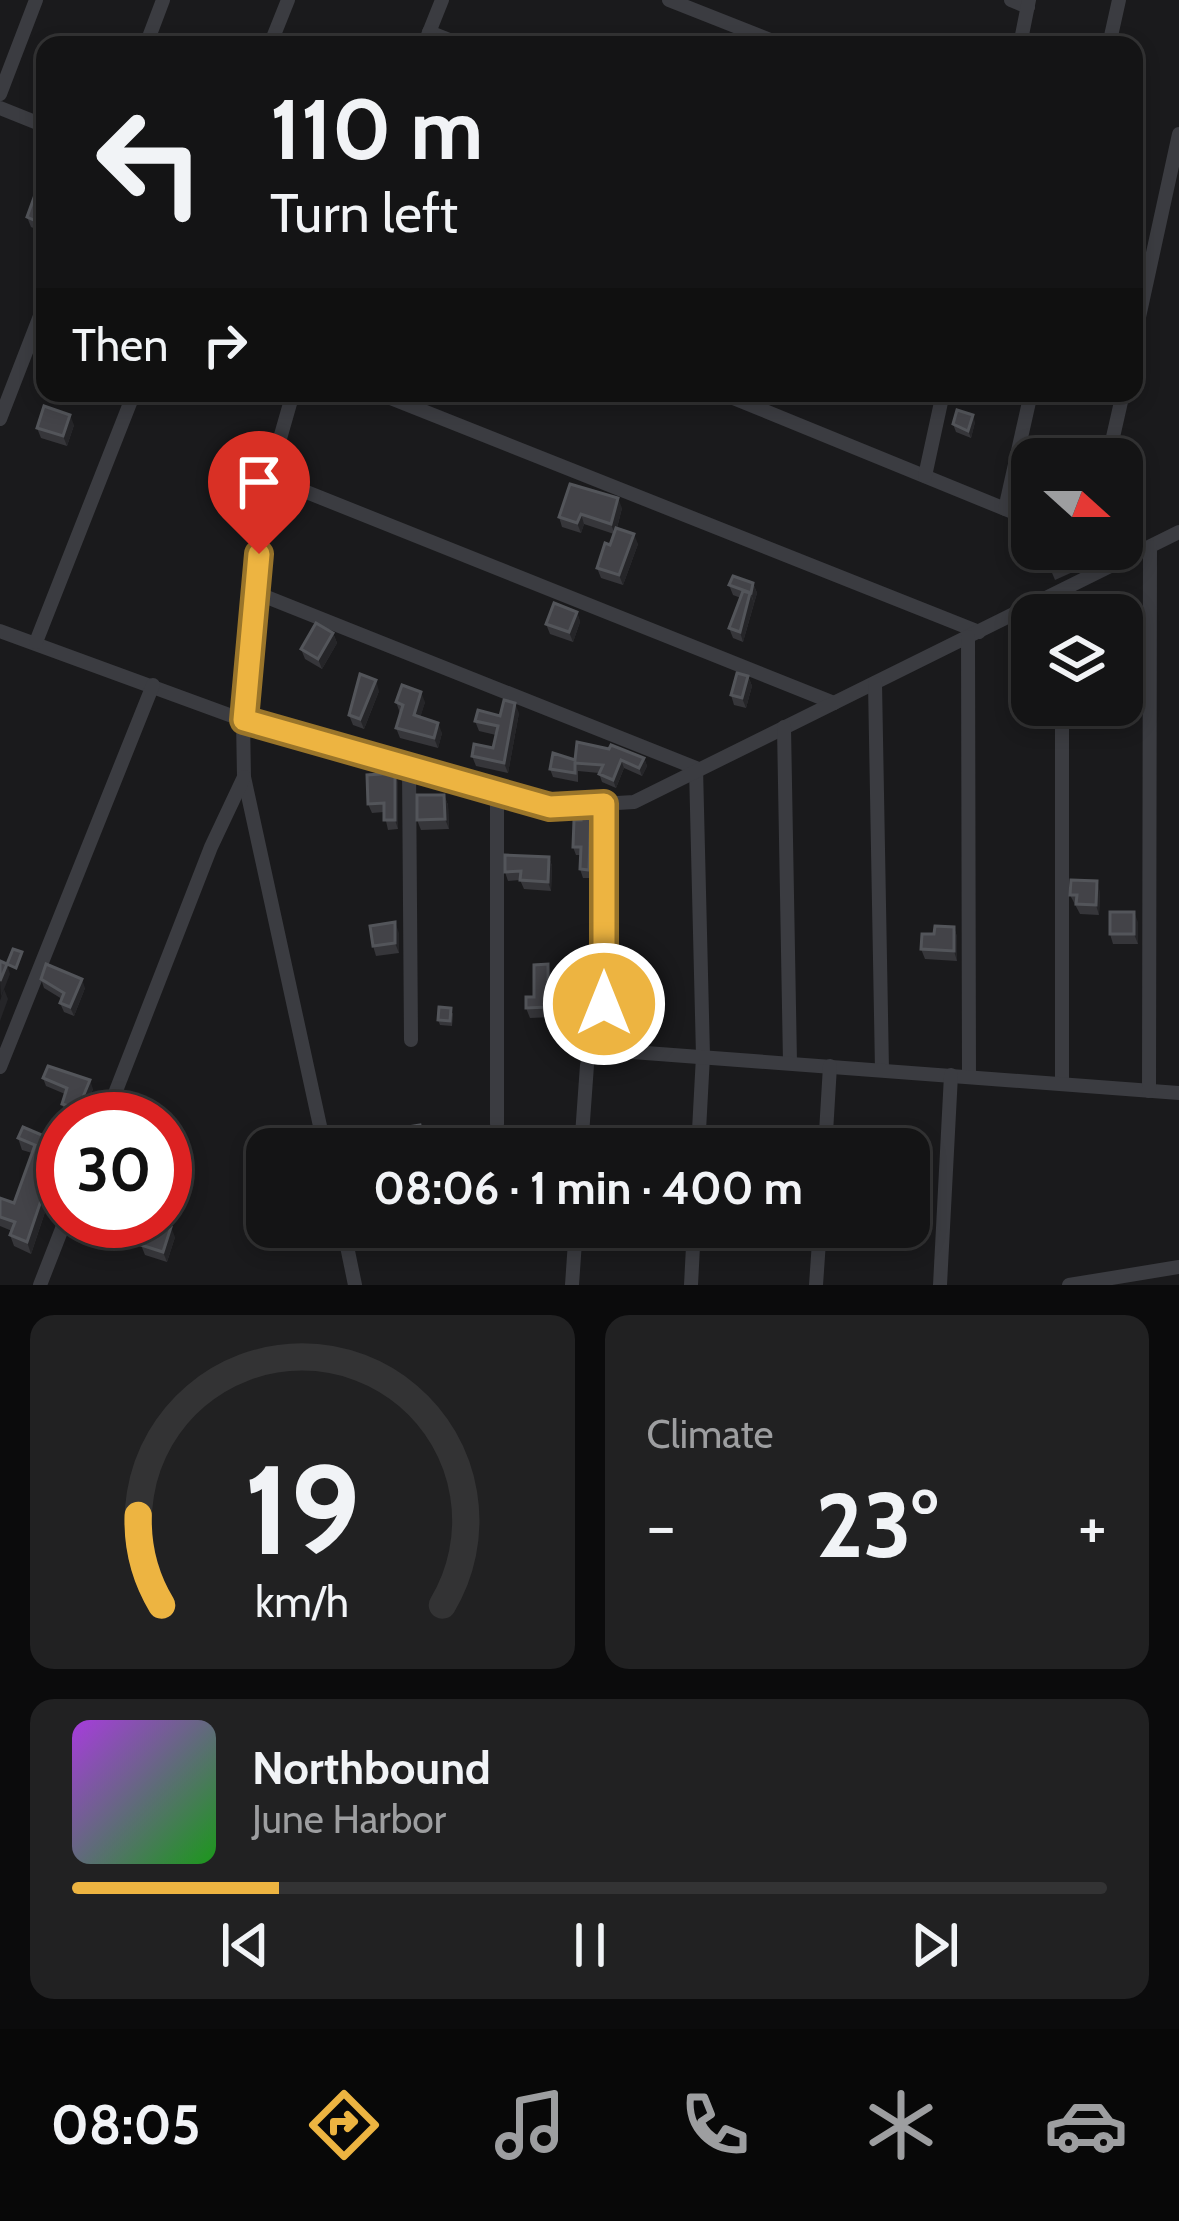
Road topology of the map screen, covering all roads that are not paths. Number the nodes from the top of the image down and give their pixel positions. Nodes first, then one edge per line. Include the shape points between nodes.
1 (36, 0) edge
2 (163, 0) edge
3 (288, 0) edge
4 (442, 0) edge
5 (669, 0) edge
6 (1011, 0) edge
7 (1119, 0) edge
8 (1029, 3) edge
9 (149, 36) edge
10 (274, 36) edge
11 (427, 36) edge
12 (760, 36) edge
13 (1021, 36) edge
14 (1110, 36) edge
15 (0, 94) edge
16 (0, 108) edge
17 (36, 122) edge
18 (1179, 134) edge
19 (1143, 299) edge
20 (36, 326) edge
21 (130, 402) edge
22 (290, 402) edge
23 (400, 402) edge
24 (743, 402) edge
25 (941, 402) edge
26 (1028, 402) edge
27 (1121, 402) edge
28 (0, 419) edge
29 (1113, 438) edge
30 (925, 476) junction
31 (269, 477) junction
32 (1005, 509) junction
33 (1011, 511) edge
34 (1179, 532) edge
35 (1150, 547) junction
36 (1143, 551) edge
37 (1105, 570) edge
38 (1062, 591) joint
39 (254, 592) junction
40 (0, 631) edge
41 (974, 635) junction
42 (36, 642) junction
43 (875, 683) junction
44 (153, 685) junction
45 (834, 704) junction
46 (244, 720) junction
47 (1062, 726) edge
48 (784, 727) junction
49 (409, 767) junction
50 (696, 768) junction
51 (244, 777) junction
52 (497, 792) junction
53 (604, 804) junction
54 (411, 1040) dead end
55 (703, 1056) junction
56 (790, 1063) junction
57 (587, 1065) dead end
58 (830, 1066) junction
59 (0, 1067) edge
60 (882, 1070) junction
61 (951, 1075) junction
62 (969, 1077) junction
63 (1062, 1084) junction
64 (1149, 1090) junction
65 (116, 1092) edge
66 (1179, 1093) edge
67 (497, 1124) dead end
68 (321, 1128) edge
69 (582, 1128) edge
70 (699, 1128) edge
71 (826, 1128) edge
72 (54, 1248) edge
73 (347, 1248) edge
74 (575, 1248) edge
75 (693, 1248) edge
76 (819, 1248) edge
77 (1179, 1267) edge
78 (40, 1285) edge
79 (355, 1285) edge
80 (572, 1285) edge
81 (691, 1285) edge
82 (816, 1285) edge
83 (940, 1285) edge
84 (1070, 1285) edge

1 - 15 street
2 - 9 street
3 - 10 street
4 - 11 street
5 - 12 street
6 - 8 street
7 - 14 street
8 - 13 street
16 - 17 street
18 - 19 street
20 - 28 street
21 - 42 street
22 - 31 street
23 - 41 street
24 - 30 street
25 - 30 street
26 - 32 street
27 - 29 street
30 - 32 street
31 - 39 street
31 - 45 street
32 - 33 street
34 - 35 street
35 - 36 street
35 - 64 street
37 - 38 street
38 - 41 street
39 - 46 street
39 - 50 street
40 - 42 street
41 - 43 street
41 - 62 street
42 - 44 street
43 - 45 street
43 - 60 street
44 - 46 street
44 - 59 street
45 - 48 street
46 - 49 street
46 - 51 street
47 - 63 street
48 - 50 street
48 - 56 street
49 - 52 street
49 - 54 street
50 - 53 street via 634,802
50 - 55 street
51 - 65 street
51 - 68 street
52 - 53 street via 550,807
52 - 67 street
53 - 55 street via 604,1044
55 - 56 street
55 - 70 street
56 - 58 street
57 - 69 street
58 - 60 street
58 - 71 street
60 - 61 street
61 - 62 street
61 - 83 street
62 - 63 street
63 - 64 street
64 - 66 street
72 - 78 street
73 - 79 street
74 - 80 street
75 - 81 street
76 - 82 street
77 - 84 street

